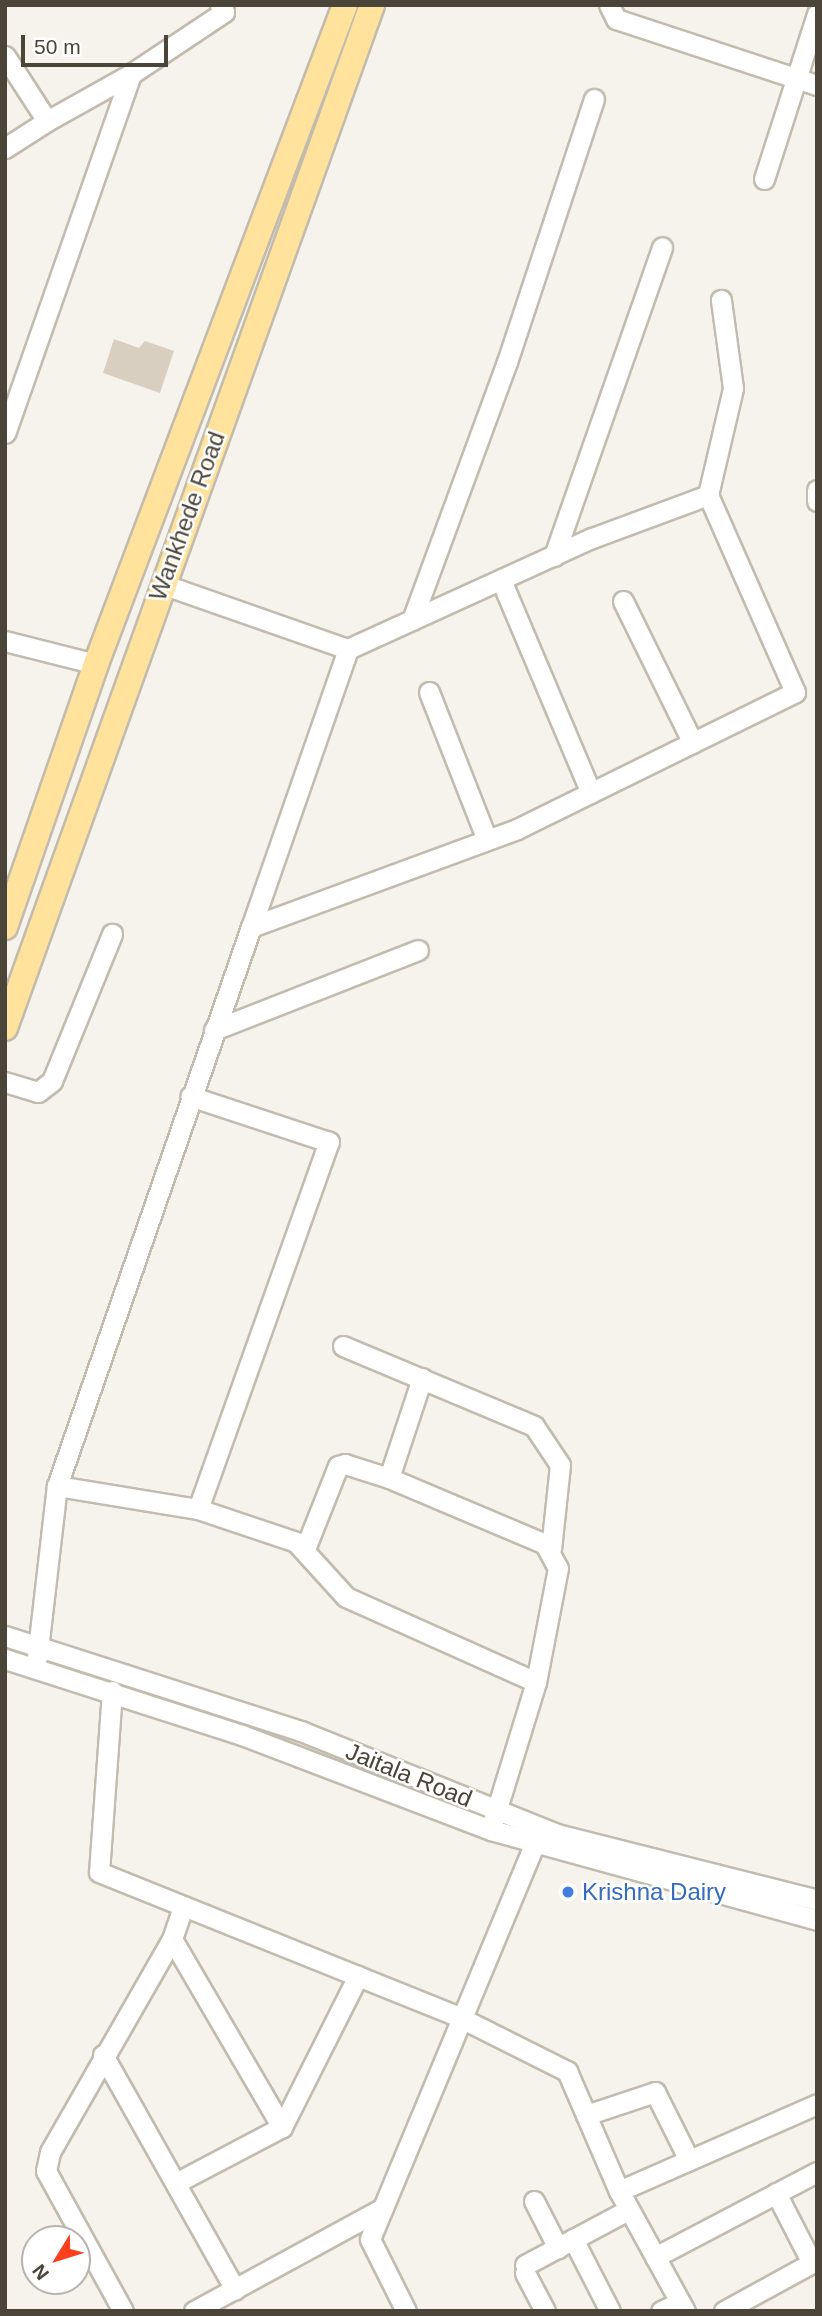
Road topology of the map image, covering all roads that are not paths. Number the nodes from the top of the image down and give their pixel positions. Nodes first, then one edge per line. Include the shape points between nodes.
1 (345, 5) edge
2 (372, 5) edge
3 (609, 5) edge
4 (226, 7) edge
5 (817, 14) edge
6 (5, 56) edge
7 (131, 74) junction
8 (797, 79) junction
9 (817, 85) edge
10 (594, 99) dead end
11 (47, 121) junction
12 (5, 148) edge
13 (764, 180) dead end
14 (662, 247) dead end
15 (721, 300) dead end
16 (5, 433) edge
17 (817, 490) edge
18 (708, 495) junction
19 (817, 501) edge
20 (554, 555) junction
21 (500, 580) junction
22 (162, 584) junction
23 (623, 601) dead end
24 (412, 620) junction
25 (5, 641) edge
26 (348, 649) junction
27 (96, 664) junction
28 (429, 692) dead end
29 (692, 743) junction
30 (592, 793) junction
31 (487, 840) junction
32 (5, 927) edge
33 (251, 927) junction
34 (112, 934) dead end
35 (418, 950) dead end
36 (5, 1028) edge
37 (214, 1030) junction
38 (5, 1082) edge
39 (190, 1096) junction
40 (343, 1346) dead end
41 (422, 1378) junction
42 (389, 1478) junction
43 (57, 1486) junction
44 (198, 1509) junction
45 (305, 1549) junction
46 (551, 1549) junction
47 (5, 1636) edge
48 (39, 1645) junction
49 (5, 1659) edge
50 (36, 1668) junction
51 (536, 1682) junction
52 (111, 1691) junction
53 (494, 1820) junction
54 (538, 1836) junction
55 (817, 1900) edge
56 (183, 1907) junction
57 (817, 1920) edge
58 (172, 1939) junction
59 (358, 1976) junction
60 (459, 2017) junction
61 (103, 2055) junction
62 (817, 2104) edge
63 (586, 2115) junction
64 (282, 2127) junction
65 (690, 2160) junction
66 (817, 2172) edge
67 (176, 2183) junction
68 (620, 2191) junction
69 (776, 2193) junction
70 (534, 2201) dead end
71 (383, 2208) junction
72 (628, 2210) junction
73 (566, 2244) junction
74 (655, 2257) junction
75 (815, 2261) edge
76 (235, 2289) junction
77 (683, 2306) edge
78 (123, 2311) edge
79 (194, 2311) edge
80 (406, 2311) edge
81 (545, 2311) edge
82 (610, 2311) edge
83 (661, 2311) edge
84 (724, 2311) edge

1 - 27 main road, Wankhede Road
2 - 22 main road, Wankhede Road
3 - 8 street via 616,19
4 - 7 street
5 - 8 street
6 - 11 street
7 - 11 street
7 - 16 street
8 - 9 street
8 - 13 street
10 - 24 street via 507,362
11 - 12 street
14 - 20 street
15 - 18 street via 733,388
17 - 19 street
18 - 20 street
18 - 29 street via 795,692
20 - 21 street
21 - 24 street
21 - 30 street
22 - 26 street
22 - 36 main road, Wankhede Road
23 - 29 street
24 - 26 street
25 - 27 street
26 - 33 street
27 - 32 main road, Wankhede Road
28 - 31 street
29 - 30 street
30 - 31 street
31 - 33 street
33 - 37 street
34 - 38 street via 52,1081 38,1092
35 - 37 street
37 - 39 street
39 - 43 street
39 - 44 street via 329,1142
40 - 41 street
41 - 42 street
41 - 46 street via 534,1426 543,1435 554,1452 562,1481
42 - 45 street via 345,1464 338,1466
42 - 46 street
43 - 44 street
43 - 48 street
44 - 45 street
45 - 51 street via 346,1597
46 - 51 street via 558,1568
47 - 48 street, Jaitala Road
48 - 50 street
48 - 53 street, Jaitala Road via 301,1731
49 - 50 street, Jaitala Road
50 - 52 street, Jaitala Road
51 - 53 street
52 - 53 street, Jaitala Road
52 - 56 street via 99,1872
53 - 54 street, Jaitala Road
54 - 55 street, Jaitala Road
54 - 57 street, Jaitala Road
54 - 60 street
56 - 58 street
56 - 59 street
58 - 61 street
58 - 64 street
59 - 60 street
59 - 64 street
60 - 63 street via 567,2071
60 - 71 street
61 - 67 street
61 - 78 street via 50,2152 46,2171
62 - 65 street
63 - 65 street via 655,2092
63 - 68 street
64 - 67 street
65 - 68 street
66 - 69 street
67 - 76 street
68 - 72 street
69 - 74 street
69 - 75 street
70 - 73 street
71 - 76 street
71 - 80 street via 370,2239
72 - 73 street
72 - 74 street
73 - 81 street via 525,2269
73 - 82 street
74 - 77 street
75 - 84 street
76 - 79 street
77 - 83 street

